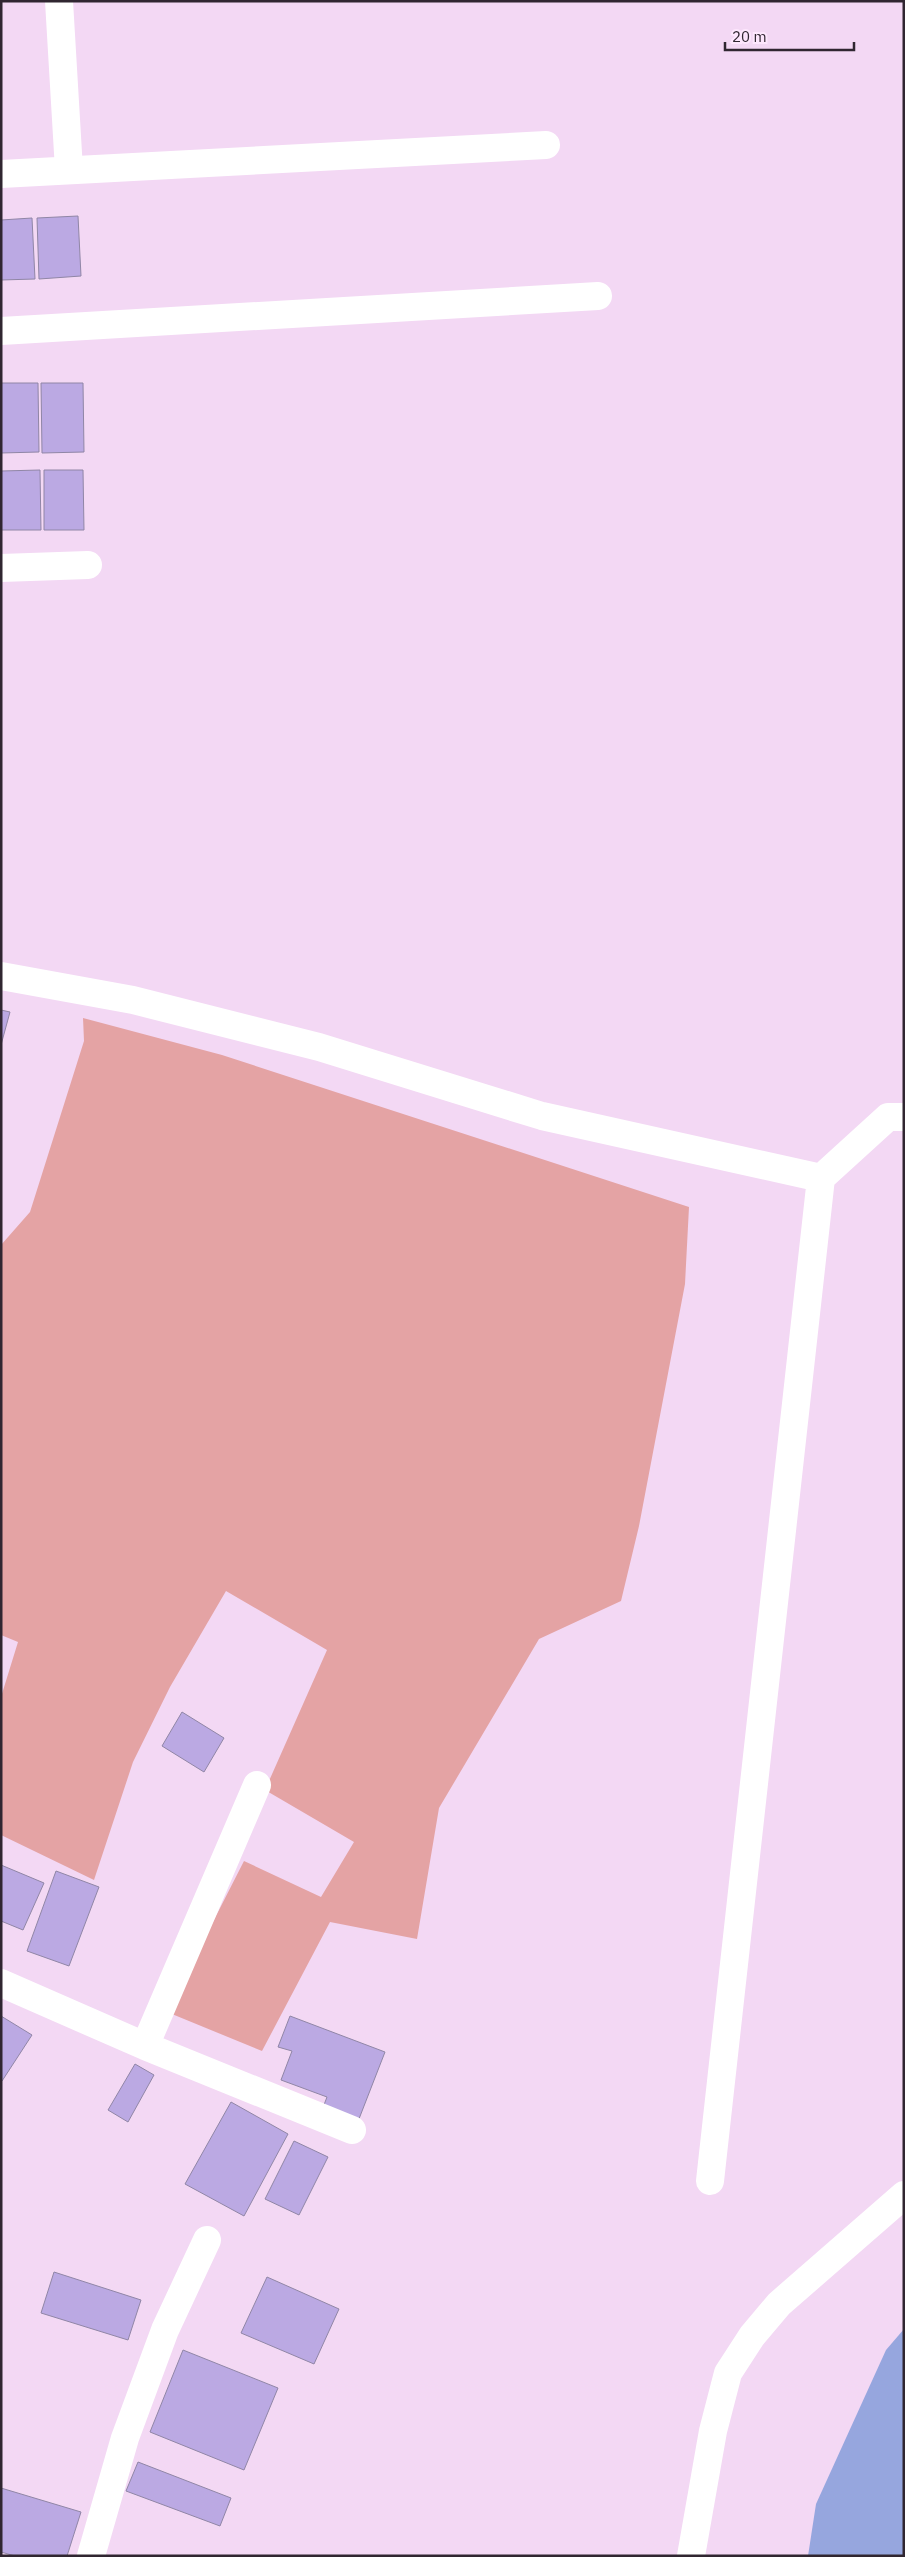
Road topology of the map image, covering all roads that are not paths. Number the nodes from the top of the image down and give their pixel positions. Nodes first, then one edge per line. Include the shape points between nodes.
1 (59, 1) edge
2 (546, 145) dead end
3 (69, 170) junction
4 (1, 174) edge
5 (598, 296) dead end
6 (1, 331) edge
7 (88, 564) dead end
8 (1, 568) edge
9 (1, 976) edge
10 (904, 1117) edge
11 (821, 1178) junction
12 (257, 1785) dead end
13 (1, 1983) edge
14 (145, 2046) junction
15 (352, 2130) dead end
16 (710, 2181) dead end
17 (904, 2195) edge
18 (207, 2240) dead end
19 (90, 2556) edge
20 (691, 2556) edge

1 - 3 street
2 - 3 street
3 - 4 street
5 - 6 street
7 - 8 street
9 - 11 street via 142,1003 319,1047 542,1116
10 - 11 street via 888,1117
11 - 16 street
12 - 14 street
13 - 14 street
14 - 15 street
17 - 20 street via 780,2304 752,2336 728,2373 713,2431
18 - 19 street via 165,2330 126,2438

